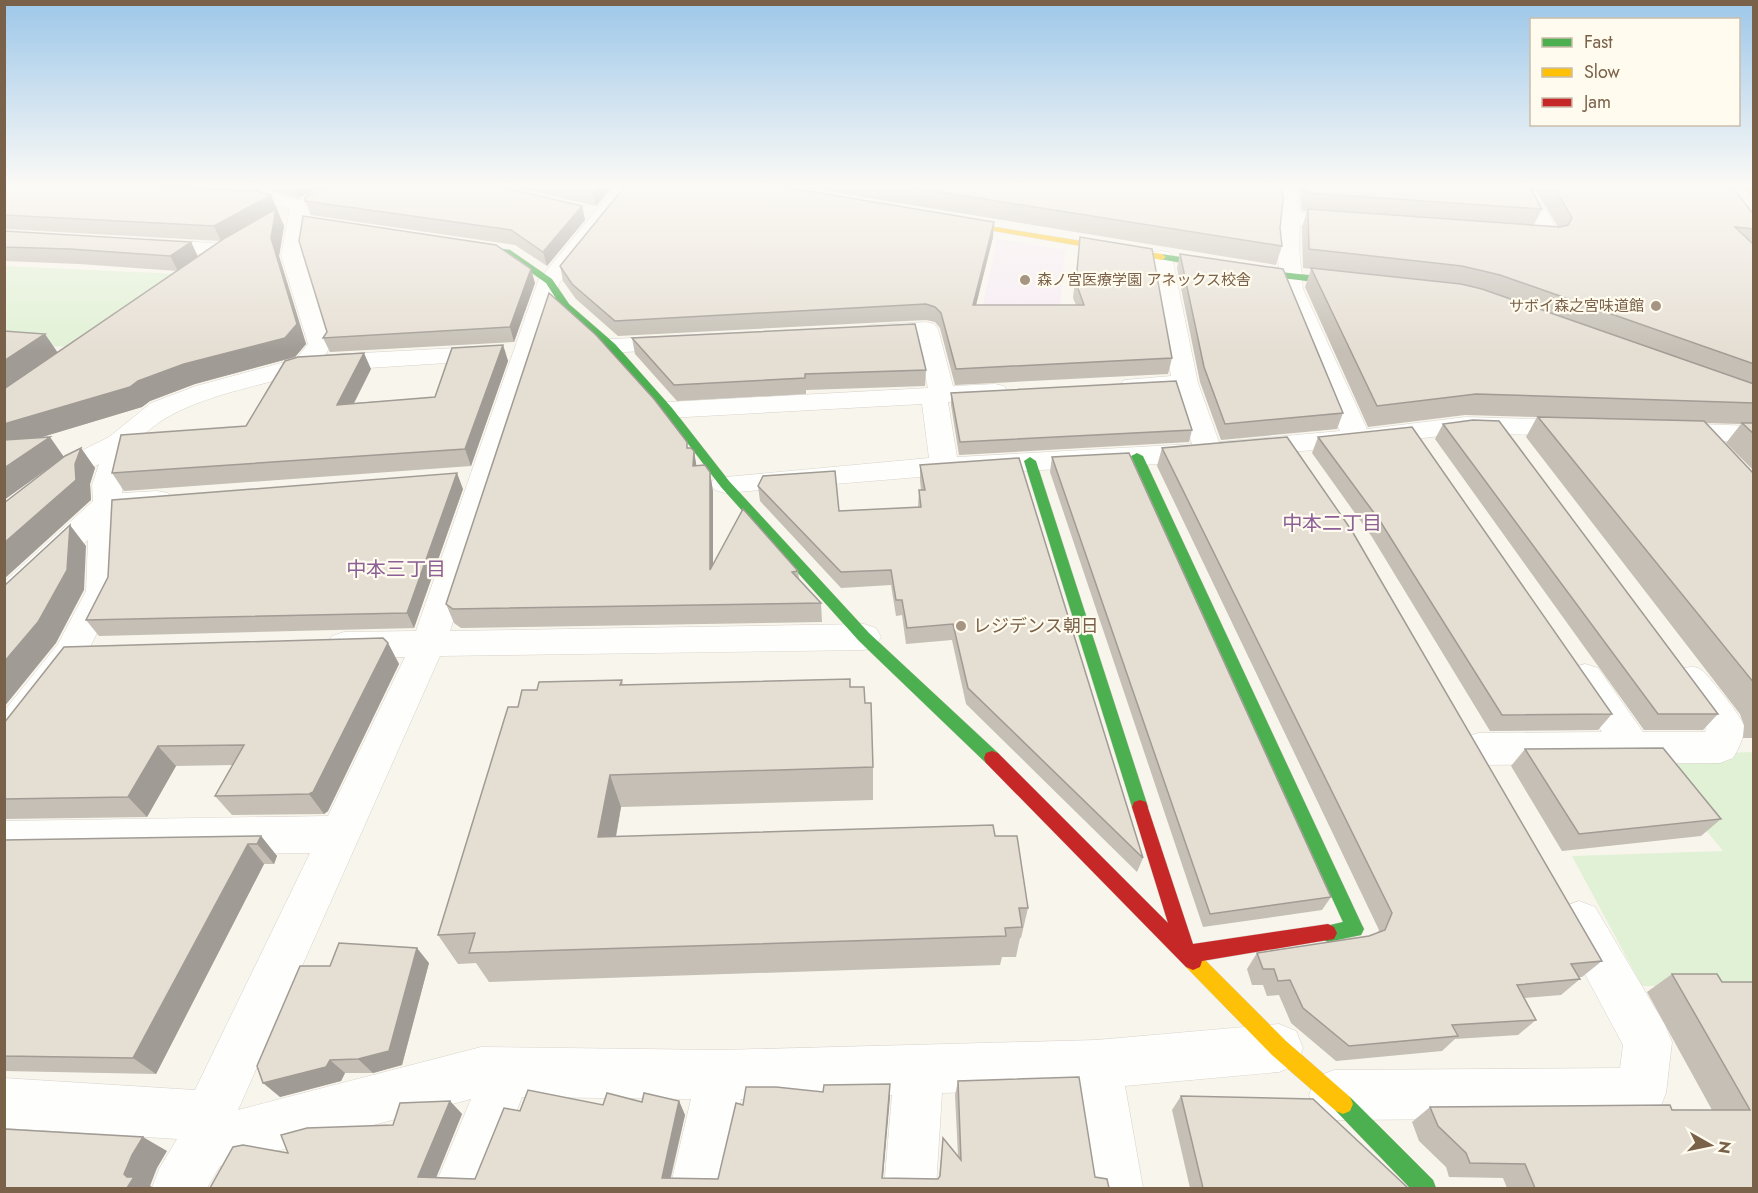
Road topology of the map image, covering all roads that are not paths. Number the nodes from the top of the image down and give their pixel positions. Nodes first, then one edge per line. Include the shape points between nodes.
1 (297, 241) edge
2 (574, 241) edge
3 (1064, 241) edge
4 (1288, 241) edge
5 (132, 244) edge
6 (449, 244) edge
7 (1161, 257) junction
8 (199, 268) edge
9 (1290, 278) junction
10 (549, 281) junction
11 (1359, 284) edge
12 (844, 334) edge
13 (704, 341) edge
14 (611, 346) junction
15 (526, 351) junction
16 (305, 364) junction
17 (1185, 383) junction
18 (1104, 387) edge
19 (1023, 391) edge
20 (938, 395) junction
21 (668, 410) junction
22 (1500, 426) junction
23 (1604, 429) edge
24 (1650, 430) edge
25 (1413, 431) junction
26 (1696, 432) junction
27 (1754, 434) edge
28 (1357, 438) junction
29 (119, 442) junction
30 (1288, 444) junction
31 (1208, 451) junction
32 (1521, 454) edge
33 (1137, 456) junction
34 (1721, 458) edge
35 (1433, 460) edge
36 (1030, 461) junction
37 (944, 466) junction
38 (485, 476) junction
39 (450, 478) edge
40 (1314, 480) edge
41 (725, 484) junction
42 (179, 498) edge
43 (108, 504) junction
44 (4, 519) edge
45 (4, 602) edge
46 (864, 638) junction
47 (429, 643) junction
48 (310, 646) edge
49 (106, 651) edge
50 (1669, 651) edge
51 (70, 652) junction
52 (1566, 652) edge
53 (5, 740) edge
54 (1634, 748) junction
55 (1501, 789) edge
56 (339, 834) junction
57 (4, 839) edge
58 (1560, 890) edge
59 (1187, 954) junction
60 (1279, 1048) junction
61 (1096, 1064) junction
62 (919, 1069) junction
63 (507, 1072) junction
64 (722, 1076) junction
65 (1334, 1095) junction
66 (4, 1103) edge
67 (206, 1131) junction
68 (178, 1188) edge
69 (461, 1188) edge
70 (697, 1188) edge
71 (910, 1188) edge
72 (1117, 1188) edge
73 (1425, 1188) edge

1 - 16 street via 292,255 320,345
2 - 10 street
3 - 7 street
4 - 9 street
5 - 8 street via 235,244
6 - 10 street via 507,252
7 - 9 street
7 - 17 street
9 - 11 street
9 - 28 street
10 - 14 street via 565,306
10 - 15 street
12 - 20 street via 926,329
13 - 14 street
14 - 21 street
15 - 16 street
15 - 38 street
16 - 29 street via 160,409
17 - 18 street
17 - 31 street
19 - 20 street
20 - 21 street
20 - 37 street
21 - 41 street
22 - 23 street
22 - 25 street via 1465,425
22 - 32 street
24 - 26 street
25 - 28 street
25 - 35 street
26 - 27 street
26 - 34 street
28 - 30 street
29 - 43 street via 107,485
29 - 44 street via 69,468
30 - 31 street
30 - 40 street
31 - 33 street
33 - 36 street
33 - 59 street via 1355,929
36 - 37 street
36 - 59 street
37 - 41 street
38 - 39 street
38 - 47 street
41 - 46 street
42 - 43 street
43 - 45 street
43 - 51 street via 102,591
46 - 47 street
46 - 59 street via 985,752
47 - 48 street
47 - 56 street
49 - 51 street
50 - 54 street via 1725,726 1720,747
51 - 53 street
52 - 54 street
54 - 55 street via 1469,734
56 - 57 street
56 - 67 street
58 - 65 street via 1648,1041 1641,1094
59 - 60 street
60 - 61 street
60 - 65 street
61 - 62 street
61 - 72 street
62 - 64 street
62 - 71 street
63 - 64 street
63 - 67 street via 482,1072
63 - 69 street
64 - 70 street
65 - 73 street
66 - 67 street
67 - 68 street

